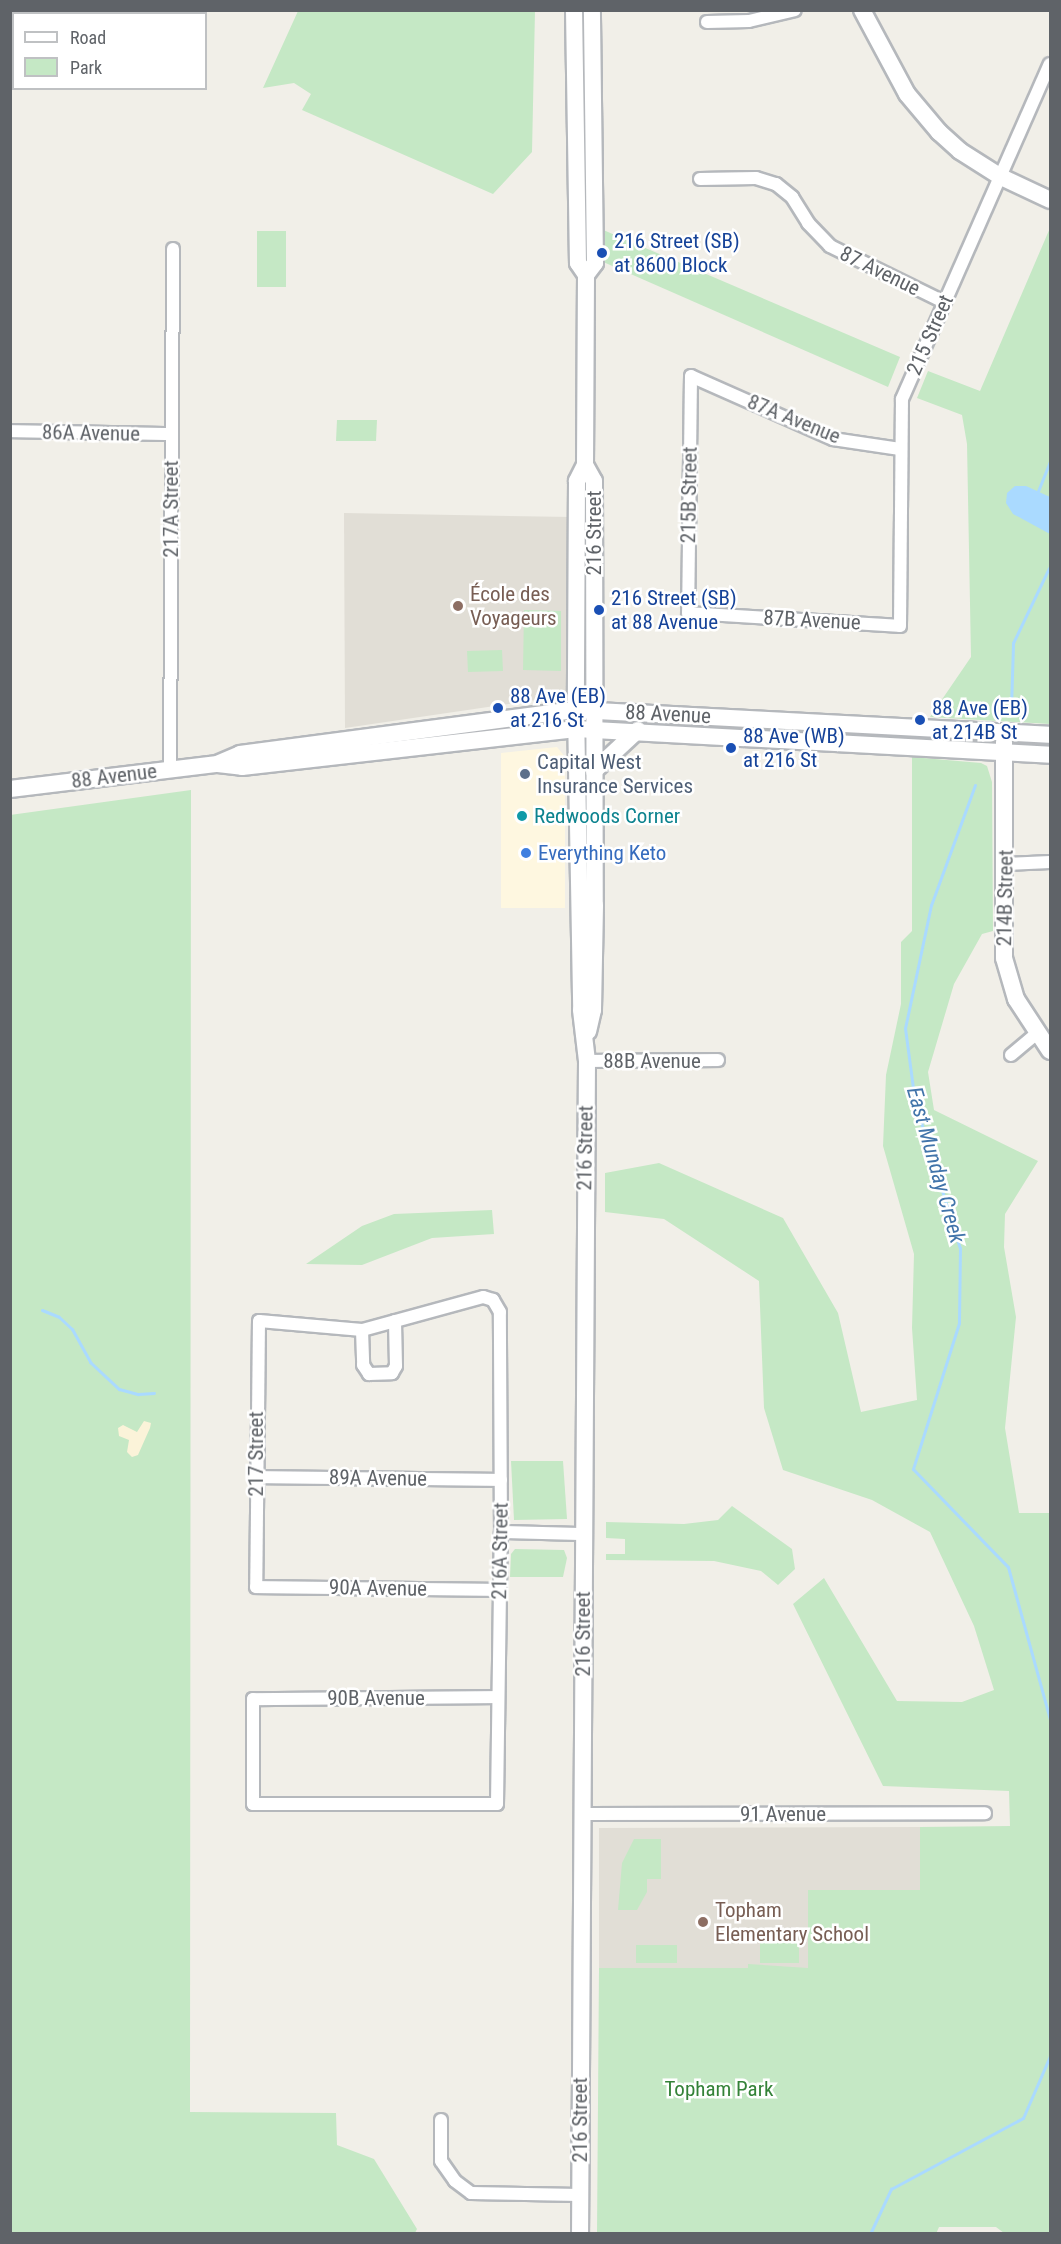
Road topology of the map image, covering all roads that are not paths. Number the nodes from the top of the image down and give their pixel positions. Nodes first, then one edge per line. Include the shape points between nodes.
1 (574, 10) edge
2 (592, 10) edge
3 (795, 10) edge
4 (862, 10) edge
5 (706, 22) dead end
6 (1050, 64) edge
7 (1001, 177) junction
8 (700, 179) dead end
9 (1050, 200) edge
10 (173, 249) dead end
11 (586, 275) junction
12 (944, 302) junction
13 (691, 376) joint
14 (10, 431) edge
15 (172, 434) junction
16 (900, 449) junction
17 (585, 465) junction
18 (688, 613) joint
19 (900, 626) joint
20 (576, 710) junction
21 (593, 710) junction
22 (593, 728) junction
23 (576, 729) junction
24 (638, 730) junction
25 (1004, 732) junction
26 (1050, 735) edge
27 (1004, 752) junction
28 (1050, 755) edge
29 (218, 764) junction
30 (170, 769) junction
31 (594, 771) junction
32 (10, 789) edge
33 (1050, 862) edge
34 (1006, 864) junction
35 (1038, 1032) junction
36 (587, 1035) junction
37 (1050, 1051) edge
38 (1011, 1055) dead end
39 (718, 1060) dead end
40 (587, 1061) junction
41 (395, 1321) junction
42 (362, 1330) junction
43 (255, 1477) junction
44 (501, 1479) junction
45 (501, 1532) junction
46 (583, 1534) junction
47 (256, 1587) joint
48 (499, 1590) junction
49 (498, 1697) junction
50 (254, 1804) joint
51 (985, 1813) dead end
52 (581, 1814) junction
53 (441, 2120) dead end
54 (580, 2195) junction
55 (580, 2234) edge

1 - 11 main road, 216 Street via 578,262
2 - 11 main road, 216 Street via 595,263
3 - 5 street via 749,21
4 - 7 main road via 894,73 924,115 960,151
6 - 7 street, 215 Street
7 - 9 main road
7 - 12 street, 215 Street
8 - 12 street, 87 Avenue via 756,178 776,184 792,197 808,224 830,246
10 - 15 street, 217A Street
11 - 17 main road, 216 Street
12 - 16 street, 215 Street via 902,399
13 - 16 street, 87A Avenue via 833,439
13 - 18 street, 215B Street
14 - 15 street, 86A Avenue
15 - 30 street, 217A Street
16 - 19 street, 215 Street
17 - 20 main road, 216 Street via 577,481
17 - 21 main road, 216 Street via 594,481
18 - 19 street, 87B Avenue
20 - 21 main road, 88 Avenue
20 - 23 main road, 216 Street
20 - 29 main road, 88 Avenue via 251,752
21 - 22 main road, 216 Street
21 - 25 main road, 88 Avenue
22 - 23 main road, 88 Avenue
22 - 24 main road, 88 Avenue
22 - 31 main road, 216 Street
23 - 29 main road, 88 Avenue via 242,767
23 - 36 main road, 216 Street via 580,998
24 - 27 main road, 88 Avenue
24 - 31 main road
25 - 26 main road, 88 Avenue
25 - 27 main road, 214B Street
27 - 28 main road, 88 Avenue
27 - 34 main road, 214B Street
29 - 30 main road, 88 Avenue
30 - 32 main road, 88 Avenue
31 - 36 main road, 216 Street via 593,1000
33 - 34 street
34 - 35 main road, 214B Street via 1004,958 1017,999
35 - 37 main road, 214B Street
35 - 38 street
36 - 40 main road, 216 Street
39 - 40 street, 88B Avenue
40 - 46 main road, 216 Street
41 - 42 street
41 - 42 street via 396,1366 392,1373 369,1374 363,1365
41 - 44 street, 216A Street via 483,1297 493,1300 500,1312
42 - 43 street, 217 Street via 259,1321
43 - 44 street, 89A Avenue
43 - 47 street, 217 Street
44 - 45 street, 216A Street
45 - 46 street
45 - 48 street, 216A Street
46 - 52 main road, 216 Street
47 - 48 street, 90A Avenue
48 - 49 street, 216A Street
49 - 50 street, 216A Street via 497,1804
49 - 50 street, 90B Avenue via 253,1699
51 - 52 street, 91 Avenue
52 - 54 main road, 216 Street
53 - 54 street via 441,2161 455,2181 471,2193
54 - 55 main road, 216 Street

